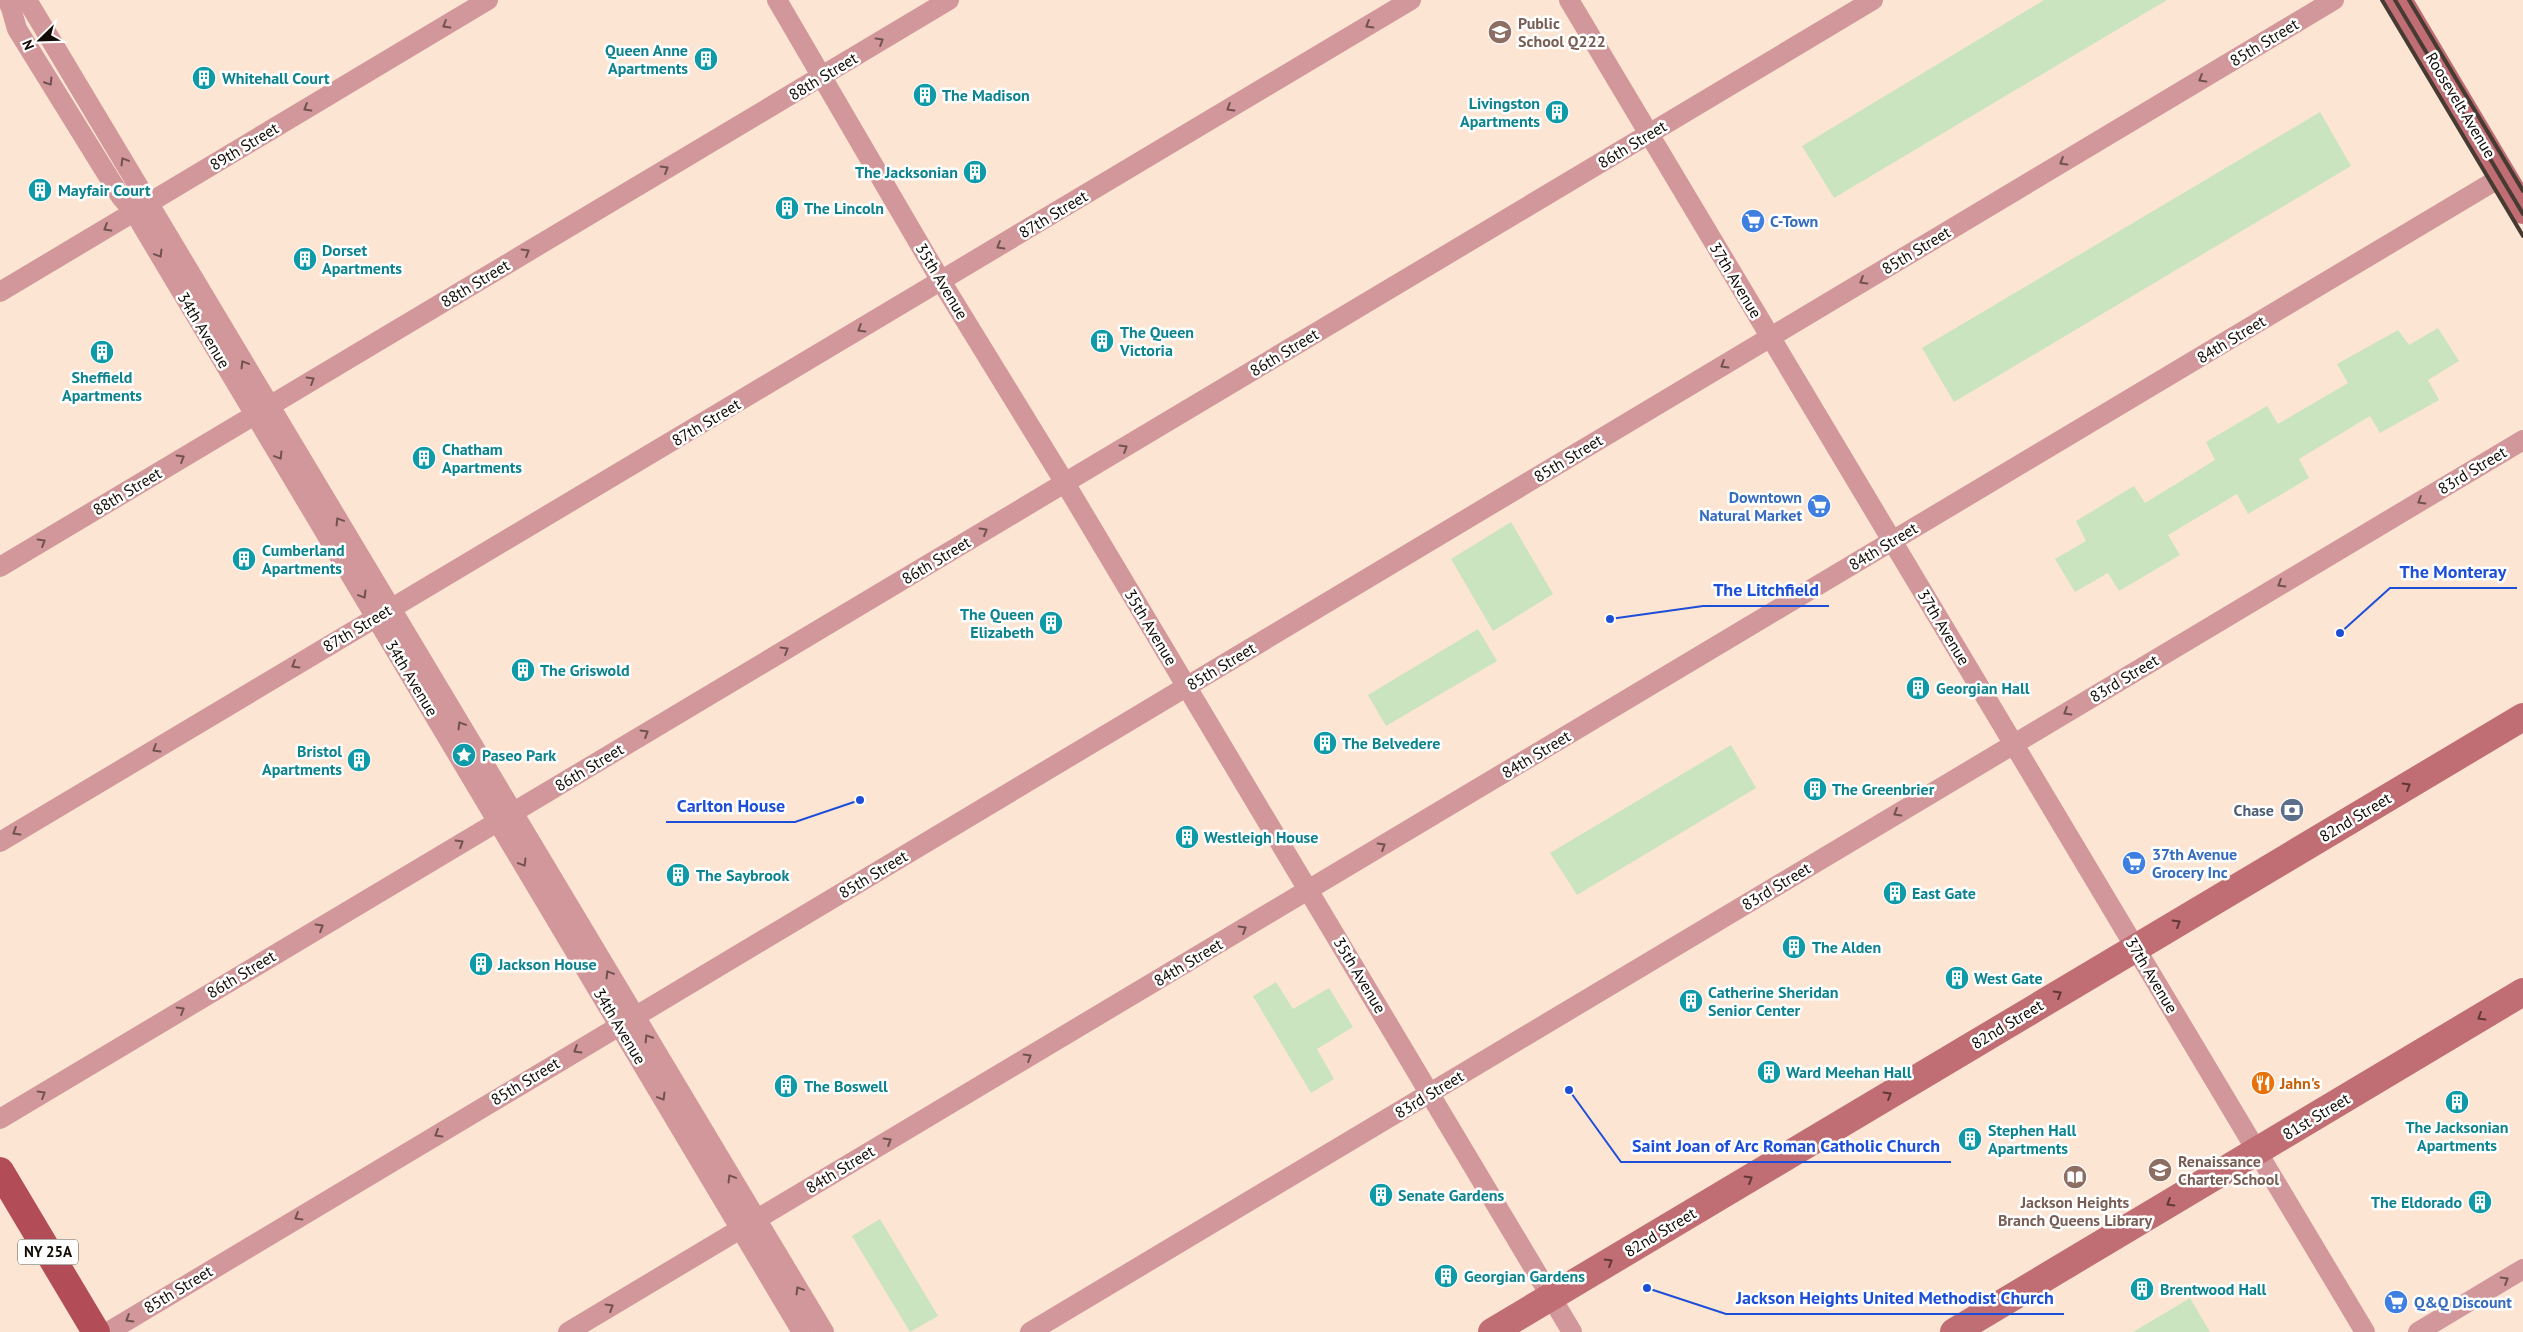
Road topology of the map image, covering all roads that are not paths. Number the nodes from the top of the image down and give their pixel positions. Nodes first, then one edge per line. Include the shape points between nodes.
1 (488, 0) edge
2 (777, 0) edge
3 (950, 0) edge
4 (1411, 0) edge
5 (1569, 0) edge
6 (1873, 0) edge
7 (2334, 0) edge
8 (2398, 0) edge
9 (14, 5) edge
10 (822, 76) junction
11 (1649, 134) junction
12 (2503, 176) junction
13 (141, 208) junction
14 (2523, 210) edge
15 (941, 281) junction
16 (0, 292) edge
17 (1771, 337) junction
18 (262, 410) junction
19 (2523, 440) edge
20 (1065, 483) junction
21 (1892, 540) junction
22 (0, 567) edge
23 (384, 612) junction
24 (1187, 687) junction
25 (2523, 718) edge
26 (2014, 744) junction
27 (505, 816) junction
28 (0, 842) edge
29 (1309, 890) junction
30 (2135, 948) junction
31 (2523, 992) edge
32 (627, 1020) junction
33 (1430, 1093) junction
34 (0, 1119) edge
35 (2257, 1151) junction
36 (0, 1172) edge
37 (748, 1224) junction
38 (2523, 1269) edge
39 (1551, 1297) junction
40 (96, 1332) edge
41 (108, 1332) edge
42 (568, 1332) edge
43 (802, 1332) edge
44 (824, 1332) edge
45 (1030, 1332) edge
46 (1492, 1332) edge
47 (1572, 1332) edge
48 (1954, 1332) edge
49 (2365, 1332) edge
50 (2418, 1332) edge

1 -> 13 street, 89th Street
2 - 10 street, 35th Avenue
10 -> 3 street, 88th Street
4 -> 15 street, 87th Street
5 - 11 street, 37th Avenue
6 - 11 street, 86th Street
7 -> 17 street, 85th Street
8 - 12 street, Roosevelt Avenue
9 - 13 street, 34th Avenue
10 - 15 street, 35th Avenue
18 -> 10 street, 88th Street
11 - 17 street, 37th Avenue
20 -> 11 street, 86th Street
12 - 14 street, Roosevelt Avenue
12 - 21 street, 84th Street
13 -> 16 street, 89th Street
13 - 18 street, 34th Avenue
15 - 20 street, 35th Avenue
15 -> 23 street, 87th Street
17 - 21 street, 37th Avenue
17 -> 24 street, 85th Street
22 -> 18 street, 88th Street
18 - 23 street, 34th Avenue
19 -> 26 street, 83rd Street
20 - 24 street, 35th Avenue
27 -> 20 street, 86th Street
21 - 26 street, 37th Avenue
29 -> 21 street, 84th Street
23 - 27 street, 34th Avenue
23 -> 28 street, 87th Street
24 - 29 street, 35th Avenue
24 - 32 street, 85th Street
30 -> 25 street, 82nd Street
26 - 30 street, 37th Avenue
26 -> 33 street, 83rd Street
27 - 32 street, 34th Avenue
34 -> 27 street, 86th Street
29 - 33 street, 35th Avenue
37 -> 29 street, 84th Street
30 - 35 street, 37th Avenue
39 -> 30 street, 82nd Street
31 -> 35 street, 81st Street
32 - 37 street, 34th Avenue
32 -> 41 street, 85th Street
33 - 39 street, 35th Avenue
33 - 45 street, 83rd Street
35 -> 48 street, 81st Street
35 - 49 street, 37th Avenue
36 - 40 main road, NY 25A
42 -> 37 street, 84th Street
37 - 43 street, 34th Avenue
44 -> 37 street, 34th Avenue
50 -> 38 street
39 - 46 street, 82nd Street
39 - 47 street, 35th Avenue

